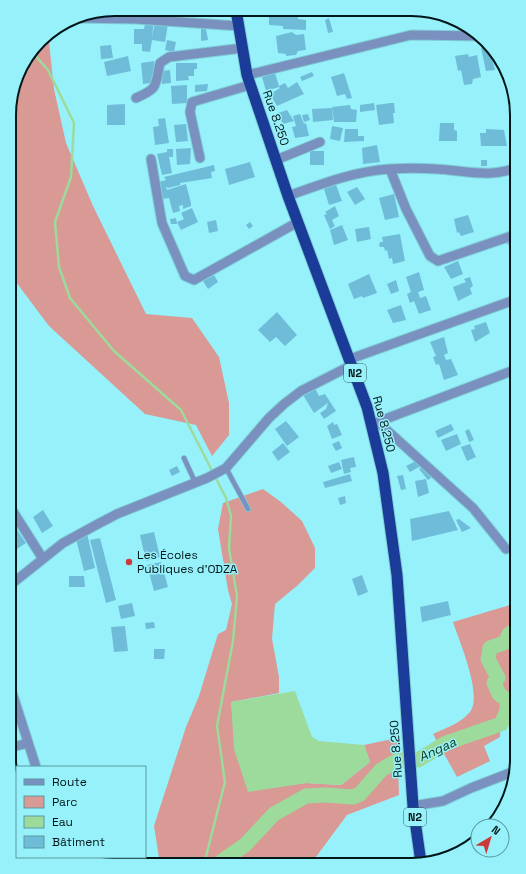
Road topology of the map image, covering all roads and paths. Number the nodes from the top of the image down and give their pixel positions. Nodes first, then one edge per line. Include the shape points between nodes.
1 (237, 16) edge
2 (93, 18) edge
3 (239, 26) junction
4 (471, 36) edge
5 (242, 48) junction
6 (249, 80) junction
7 (136, 98) dead end
8 (320, 142) dead end
9 (200, 158) dead end
10 (151, 159) dead end
11 (276, 160) junction
12 (390, 169) junction
13 (510, 170) edge
14 (288, 196) junction
15 (298, 222) junction
16 (510, 236) edge
17 (510, 302) edge
18 (351, 362) junction
19 (510, 372) edge
20 (375, 423) junction
21 (184, 458) dead end
22 (226, 468) junction
23 (195, 482) junction
24 (248, 509) dead end
25 (16, 516) edge
26 (506, 549) dead end
27 (43, 559) junction
28 (16, 580) edge
29 (16, 705) edge
30 (28, 743) junction
31 (16, 746) edge
32 (36, 766) edge
33 (509, 774) edge
34 (413, 806) junction
35 (420, 857) edge

1 - 3 highway, Rue 8.250 / N2
2 - 3 street
3 - 5 highway, Rue 8.250 / N2
4 - 6 street via 411,35
5 - 6 highway, Rue 8.250 / N2
5 - 7 street via 169,58 160,63 153,91
6 - 9 street via 192,102 190,112
6 - 11 highway, Rue 8.250 / N2
8 - 11 street
10 - 15 street via 162,222 185,276 191,280
11 - 14 highway, Rue 8.250 / N2
12 - 13 street via 492,173
12 - 14 street via 343,178
12 - 16 street via 406,209 434,260 438,261
14 - 15 highway, Rue 8.250 / N2
15 - 18 highway, Rue 8.250 / N2
17 - 18 street
18 - 20 highway, Rue 8.250 / N2
18 - 22 street via 284,404
19 - 20 street
20 - 26 street via 473,508
20 - 34 highway, Rue 8.250 / N2 via 397,575
21 - 23 lane
22 - 23 street
22 - 24 lane
23 - 27 street via 117,514 62,543
25 - 27 street
27 - 28 street
29 - 30 street
30 - 31 street
30 - 32 street
33 - 34 street via 443,801
34 - 35 highway, Rue 8.250 / N2

